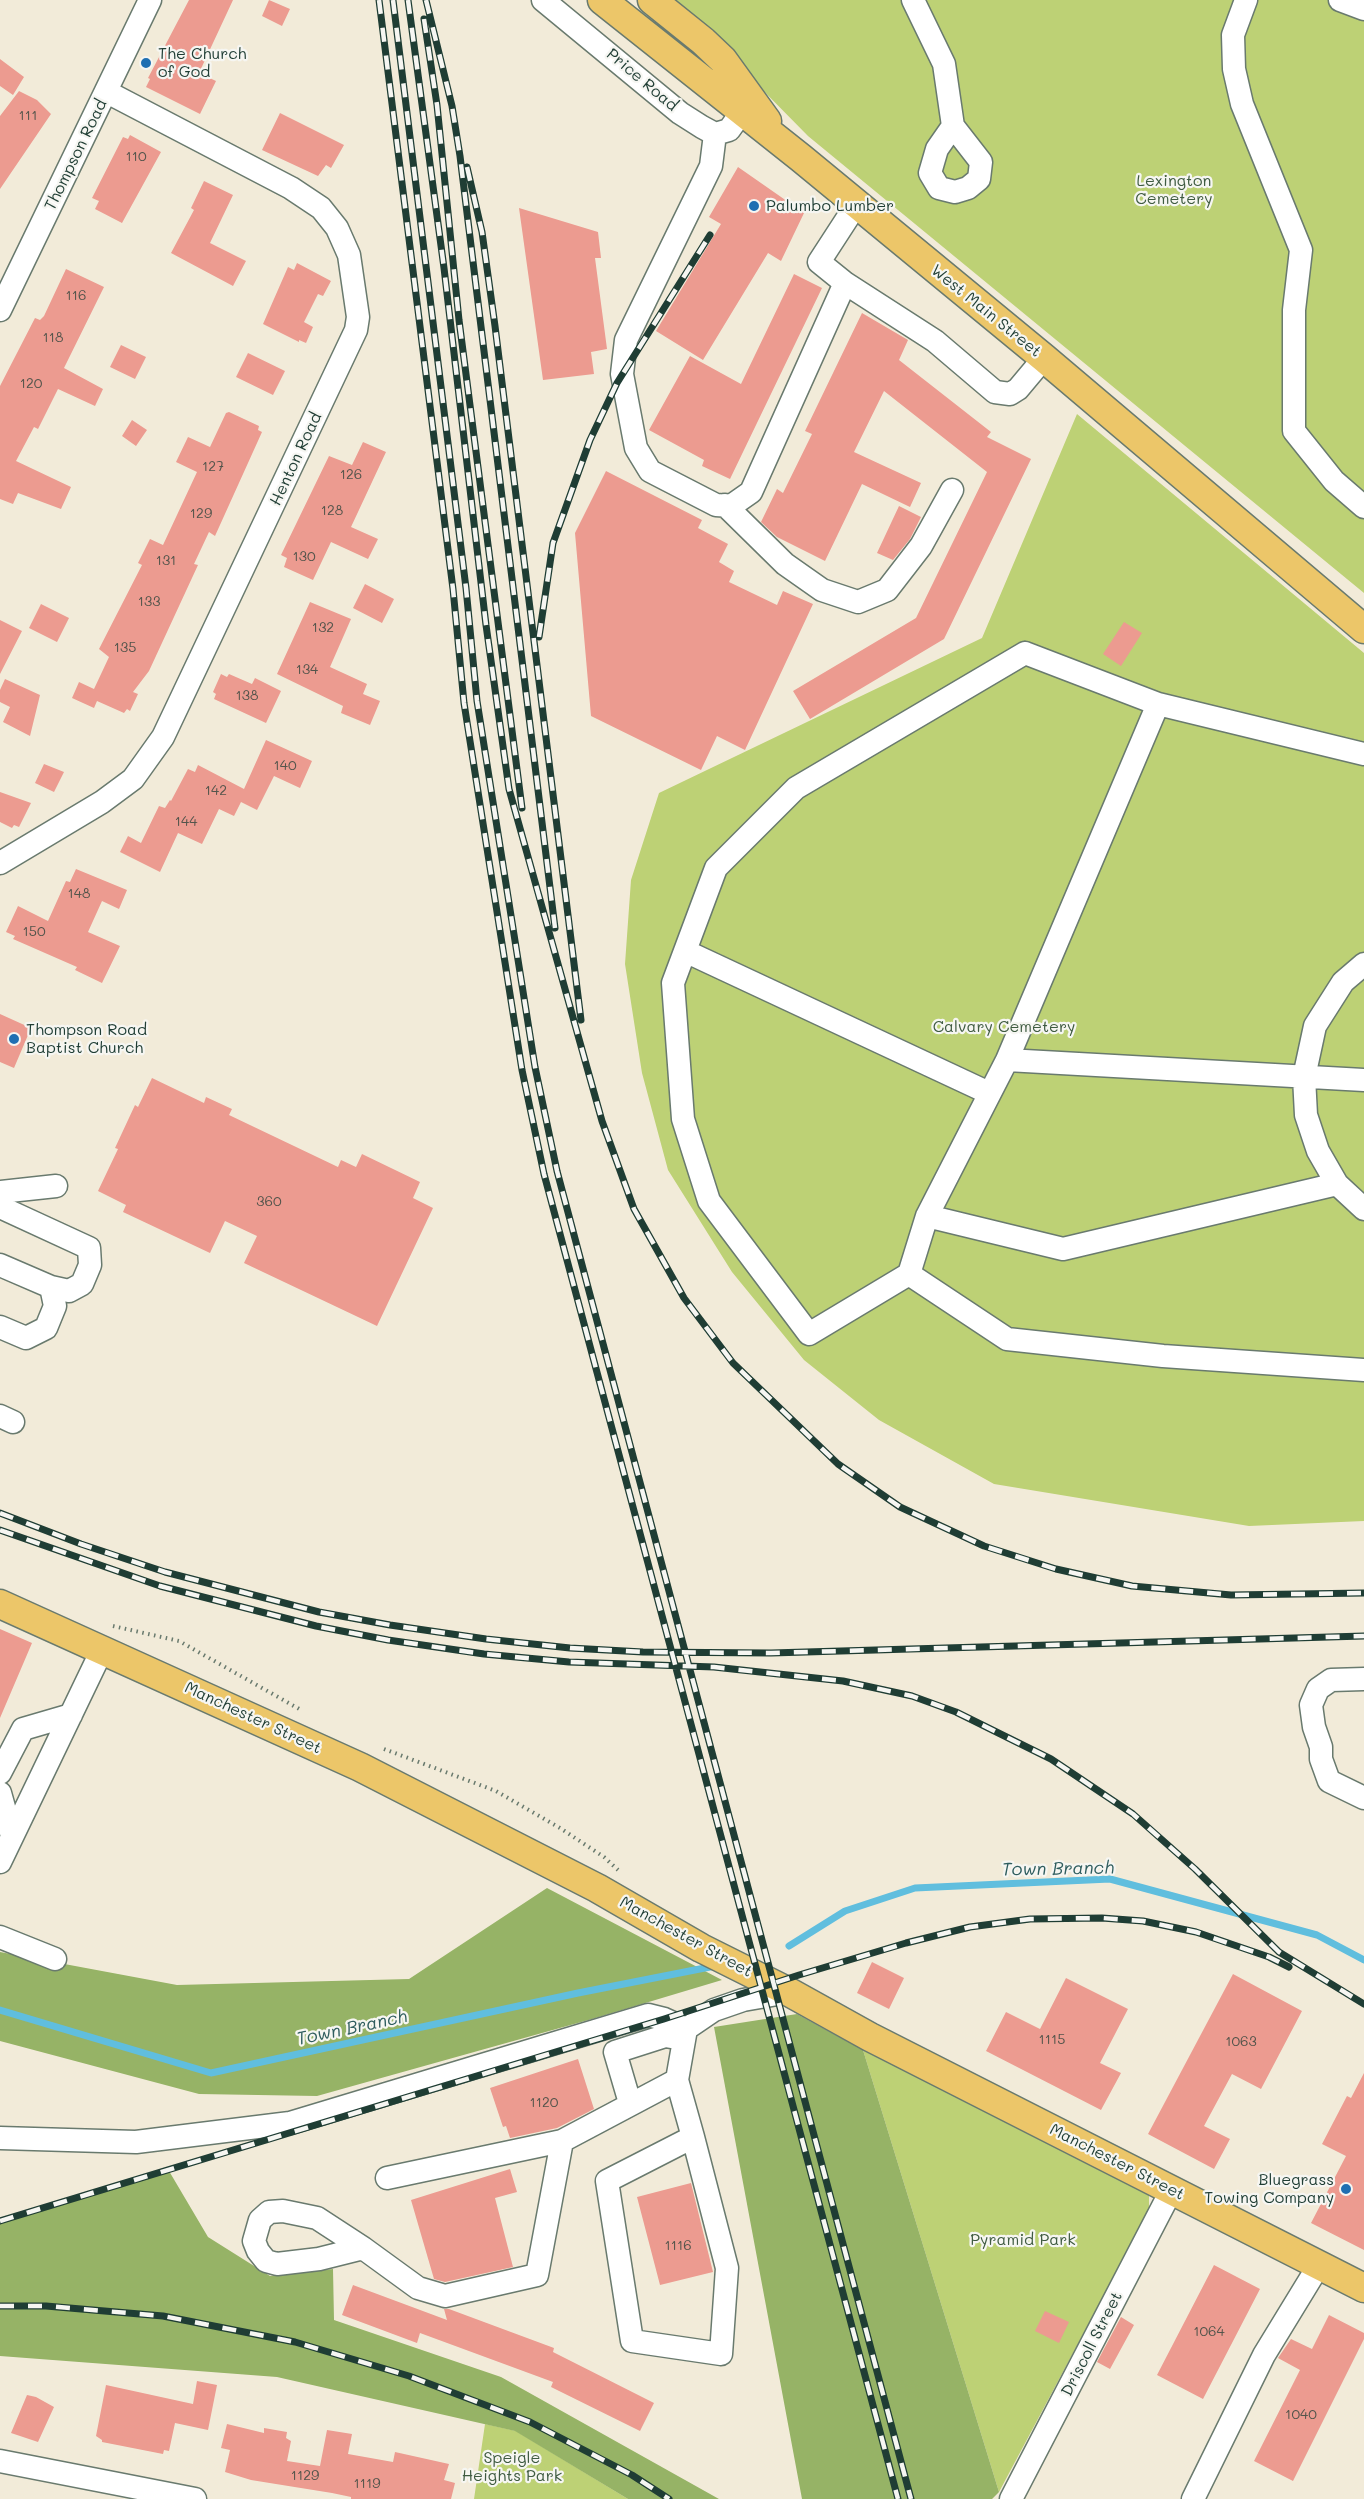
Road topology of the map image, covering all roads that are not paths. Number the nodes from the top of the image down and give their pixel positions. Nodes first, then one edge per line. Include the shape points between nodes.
1 (150, 0) edge
2 (543, 0) edge
3 (652, 0) edge
4 (913, 0) edge
5 (1246, 0) edge
6 (1340, 0) edge
7 (612, 8) edge
8 (1364, 9) edge
9 (107, 92) junction
10 (742, 112) junction
11 (953, 126) dead end
12 (716, 134) junction
13 (801, 158) junction
14 (856, 205) junction
15 (840, 291) junction
16 (0, 310) edge
17 (1044, 358) junction
18 (952, 490) dead end
19 (725, 505) junction
20 (1364, 507) edge
21 (1364, 629) edge
22 (1158, 704) junction
23 (1364, 754) edge
24 (0, 863) edge
25 (685, 951) junction
26 (1364, 964) edge
27 (1007, 1060) junction
28 (1304, 1077) junction
29 (1364, 1080) edge
30 (989, 1093) junction
31 (1337, 1184) junction
32 (56, 1186) dead end
33 (0, 1192) edge
34 (0, 1207) edge
35 (1364, 1209) edge
36 (927, 1216) junction
37 (0, 1265) edge
38 (909, 1275) junction
39 (51, 1287) junction
40 (0, 1326) edge
41 (1364, 1370) edge
42 (0, 1604) edge
43 (102, 1650) junction
44 (1364, 1679) edge
45 (71, 1715) junction
46 (0, 1773) edge
47 (0, 1793) edge
48 (1364, 1798) edge
49 (12, 1836) junction
50 (0, 1862) edge
51 (0, 1937) edge
52 (55, 1959) dead end
53 (789, 1992) junction
54 (685, 2034) junction
55 (677, 2080) junction
56 (630, 2103) junction
57 (693, 2137) junction
58 (0, 2138) edge
59 (562, 2141) junction
60 (387, 2178) dead end
61 (1172, 2189) junction
62 (363, 2248) dead end
63 (1319, 2265) junction
64 (1364, 2288) edge
65 (0, 2461) edge
66 (195, 2499) edge
67 (1011, 2499) edge
68 (1193, 2499) edge

1 - 9 street, Thompson Road
2 - 12 street, Price Road via 680,112
3 - 13 main road via 723,60 773,129
4 - 11 street via 944,64
5 - 20 street via 1233,34 1234,69 1242,104 1301,250 1294,310 1294,431 1334,481
6 - 8 street
7 - 10 main road, West Main Street
9 - 16 street, Thompson Road
9 - 24 street, Henton Road via 291,188 321,208 337,228 349,255 358,317 350,345 163,737 133,779
10 - 12 street via 729,130
10 - 13 main road, West Main Street
12 - 19 street via 711,166 626,340 622,374 636,448 650,471 716,505
13 - 14 main road, West Main Street
14 - 15 street via 819,262
14 - 17 main road, West Main Street
15 - 17 street via 935,341 995,392 1010,394 1018,389
15 - 19 street via 751,492 731,506
17 - 21 main road, West Main Street
18 - 19 street via 921,546 887,590 858,602 822,590 785,564
22 - 23 street
22 - 25 street via 1024,653 796,788 716,868
22 - 27 street
25 - 30 street
25 - 38 street via 672,983 683,1119 709,1201 809,1334
26 - 28 street via 1343,982 1315,1026
27 - 28 street
27 - 30 street
28 - 29 street
28 - 31 street via 1306,1115 1318,1151
30 - 36 street
31 - 35 street
31 - 36 street via 1063,1249
32 - 33 street
34 - 39 street via 88,1248 90,1265 82,1284 69,1291
36 - 38 street
37 - 39 street
38 - 41 street via 1007,1339 1163,1356
39 - 40 street via 55,1306 46,1328 26,1338
42 - 43 main road, Manchester Street
43 - 45 street
43 - 53 main road, Manchester Street via 360,1767
44 - 48 street via 1330,1680 1318,1689 1311,1705 1329,1781
45 - 46 street via 23,1729
45 - 49 street
47 - 49 street
49 - 50 street
51 - 52 street
53 - 54 street via 714,2010
53 - 61 main road, Manchester Street
54 - 55 street
54 - 56 street via 665,2036 615,2052
54 - 58 street via 664,2019 648,2015 290,2123 136,2142
55 - 56 street
55 - 57 street
56 - 59 street
57 - 57 street via 607,2181 632,2341 722,2354 727,2268
59 - 60 street
59 - 62 street via 537,2275 445,2296 418,2288
61 - 63 main road, Manchester Street
61 - 67 street, Driscoll Street
63 - 64 main road, Manchester Street
63 - 68 street via 1264,2355
65 - 66 street

